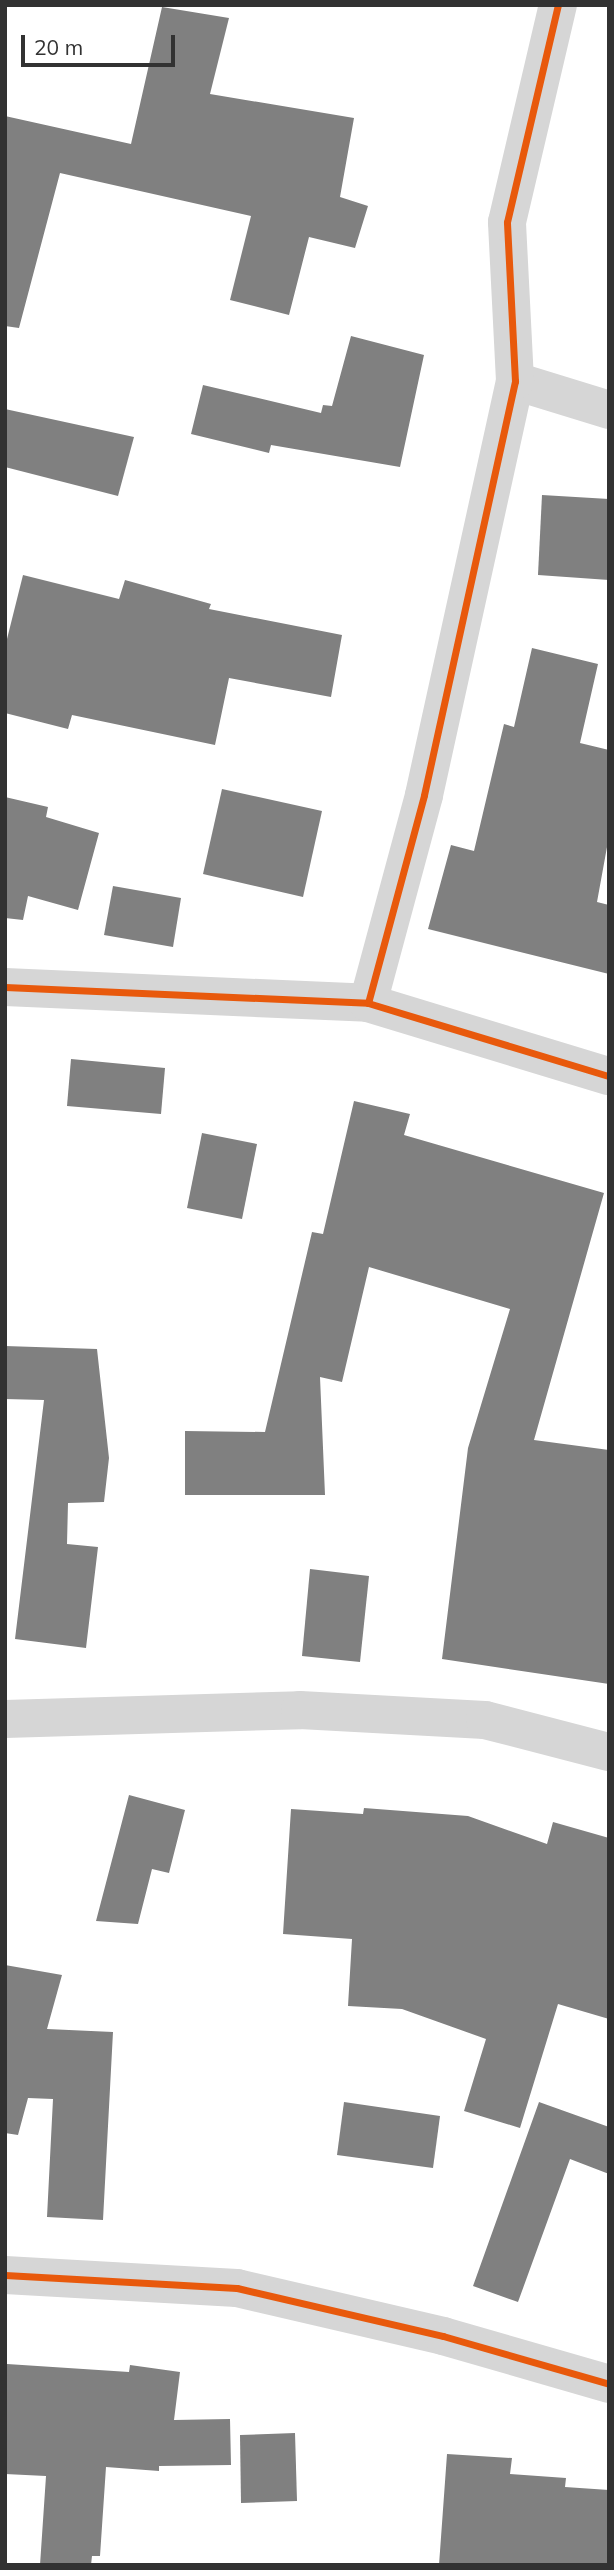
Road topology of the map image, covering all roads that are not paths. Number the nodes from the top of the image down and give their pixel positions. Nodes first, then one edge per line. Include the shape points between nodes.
1 (558, 5) edge
2 (515, 381) junction
3 (609, 410) edge
4 (5, 987) edge
5 (368, 1003) junction
6 (609, 1076) edge
7 (5, 1719) edge
8 (609, 1752) edge
9 (5, 2275) edge
10 (609, 2384) edge

1 - 2 street via 507,222
2 - 3 street
2 - 5 street via 424,795
4 - 5 street
5 - 6 street
7 - 8 street via 300,1710 485,1720
9 - 10 street via 237,2288 443,2336

